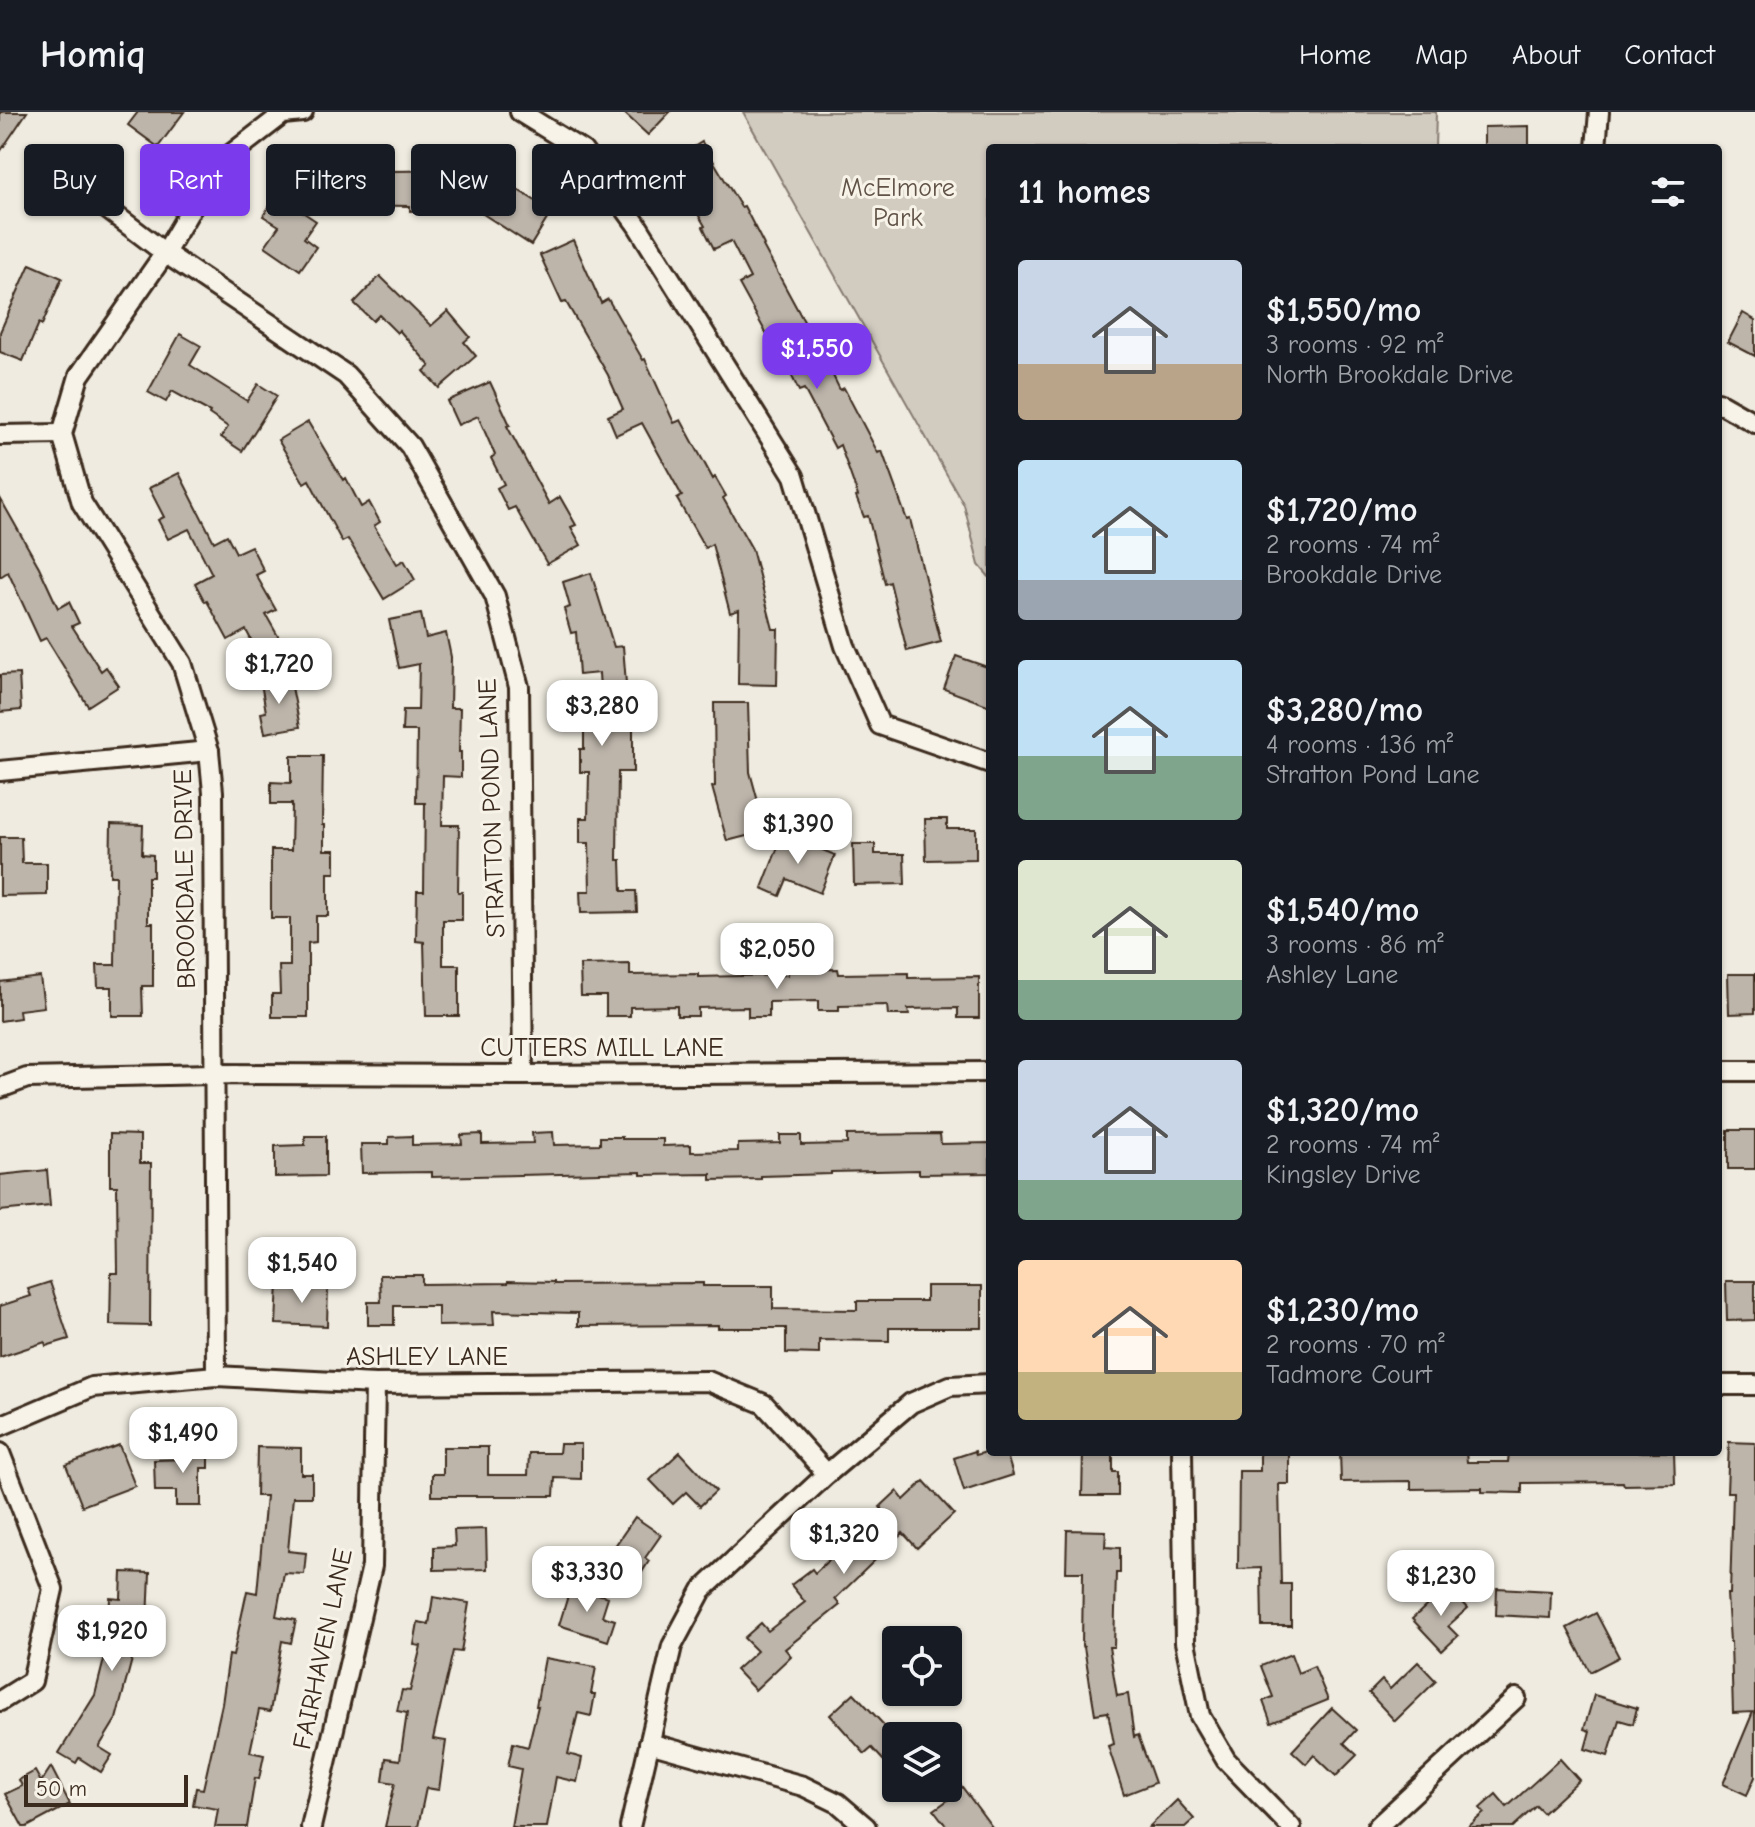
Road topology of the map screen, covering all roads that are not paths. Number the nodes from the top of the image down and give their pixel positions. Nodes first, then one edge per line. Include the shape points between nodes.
1 (303, 112) edge
2 (520, 112) edge
3 (1599, 112) edge
4 (1596, 144) edge
5 (116, 216) edge
6 (165, 253) junction
7 (1722, 404) edge
8 (1755, 423) edge
9 (62, 434) junction
10 (0, 435) edge
11 (209, 751) junction
12 (986, 762) edge
13 (0, 771) edge
14 (1722, 1071) edge
15 (1755, 1071) edge
16 (986, 1072) edge
17 (213, 1074) junction
18 (523, 1075) junction
19 (0, 1088) edge
20 (216, 1376) junction
21 (375, 1384) junction
22 (986, 1384) edge
23 (1722, 1385) edge
24 (1755, 1385) edge
25 (0, 1426) edge
26 (0, 1453) edge
27 (1182, 1456) edge
28 (827, 1474) junction
29 (1516, 1698) dead end
30 (0, 1701) edge
31 (649, 1743) junction
32 (311, 1827) edge
33 (630, 1827) edge
34 (866, 1827) edge
35 (1291, 1827) edge
36 (1377, 1827) edge

1 - 6 street via 283,114 217,165
2 - 12 street via 583,151 637,225 794,476 845,646 880,725
3 - 4 street
5 - 6 street, STRATTON POND LANE
6 - 9 street via 79,376
6 - 18 street, STRATTON POND LANE via 346,375 410,446 495,596 519,687
7 - 8 street
9 - 10 street
9 - 11 street, BROOKDALE DRIVE via 82,503 182,663
11 - 13 street
11 - 17 street, BROOKDALE DRIVE
14 - 15 street
16 - 18 street, CUTTERS MILL LANE
17 - 18 street, CUTTERS MILL LANE
17 - 19 street, CUTTERS MILL LANE via 27,1078
17 - 20 street, BROOKDALE DRIVE
20 - 21 street, ASHLEY LANE
20 - 25 street, ASHLEY LANE via 92,1387
21 - 28 street, ASHLEY LANE via 708,1381 764,1404
21 - 32 street, FAIRHAVEN LANE via 372,1566
22 - 28 street via 950,1386 911,1403
23 - 24 street
26 - 30 street via 53,1589 32,1681
27 - 35 street via 1185,1642 1200,1716 1226,1760
28 - 31 street via 702,1590 672,1646
29 - 36 street
31 - 33 street
31 - 34 street via 803,1786 838,1803

